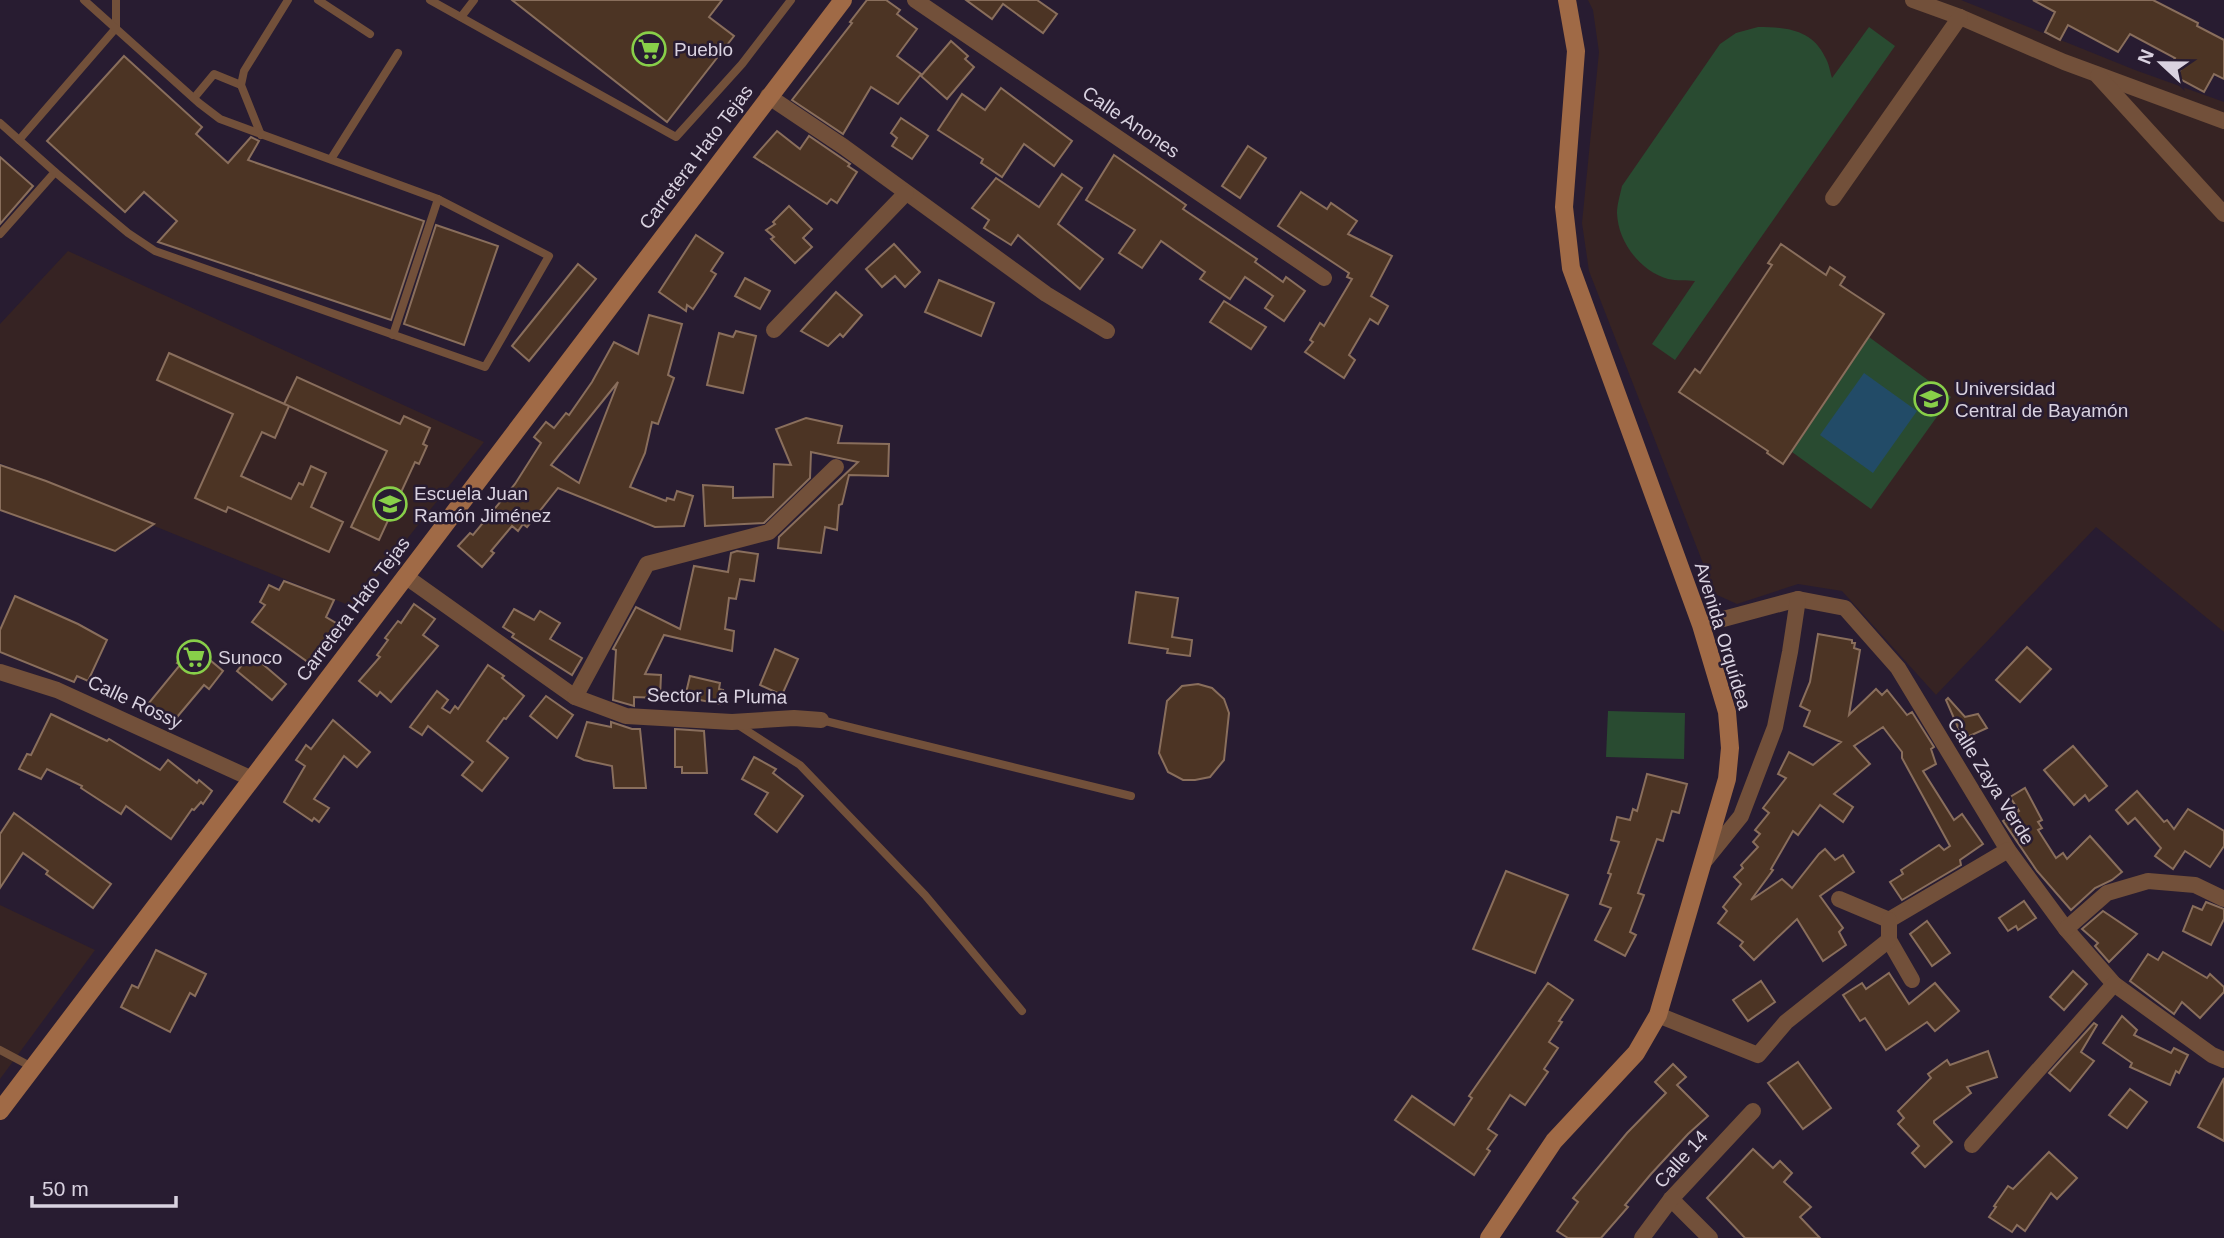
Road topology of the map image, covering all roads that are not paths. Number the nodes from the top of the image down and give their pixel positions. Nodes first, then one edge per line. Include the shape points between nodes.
1 (84, 0) edge
2 (116, 0) edge
3 (288, 0) edge
4 (318, 0) edge
5 (430, 0) edge
6 (474, 0) edge
7 (791, 0) edge
8 (843, 0) edge
9 (915, 0) edge
10 (1567, 0) edge
11 (1913, 0) edge
12 (461, 17) junction
13 (1960, 18) junction
14 (116, 28) junction
15 (370, 34) dead end
16 (398, 53) dead end
17 (2095, 73) junction
18 (241, 85) junction
19 (768, 96) junction
20 (194, 99) junction
21 (2224, 121) edge
22 (0, 123) edge
23 (261, 135) junction
24 (19, 140) junction
25 (331, 159) junction
26 (55, 172) junction
27 (906, 193) junction
28 (1833, 198) dead end
29 (438, 199) junction
30 (2224, 214) edge
31 (0, 234) edge
32 (1324, 278) dead end
33 (774, 330) dead end
34 (1107, 331) dead end
35 (393, 335) junction
36 (836, 467) dead end
37 (405, 576) junction
38 (1798, 599) junction
39 (1702, 625) junction
40 (0, 671) edge
41 (575, 697) junction
42 (821, 720) joint
43 (732, 722) junction
44 (250, 778) junction
45 (1131, 796) dead end
46 (2008, 850) junction
47 (1701, 865) junction
48 (1839, 899) dead end
49 (2224, 899) edge
50 (1889, 920) junction
51 (2066, 929) junction
52 (1889, 940) junction
53 (1912, 980) dead end
54 (2114, 984) junction
55 (1022, 1011) dead end
56 (1658, 1015) junction
57 (0, 1050) edge
58 (2224, 1060) edge
59 (32, 1067) junction
60 (0, 1111) edge
61 (1753, 1111) dead end
62 (1972, 1145) dead end
63 (1671, 1199) junction
64 (1489, 1238) edge
65 (1642, 1238) edge
66 (1710, 1238) edge

1 - 14 lane
2 - 14 lane
3 - 18 lane via 244,71
4 - 15 lane
5 - 12 lane
6 - 12 lane
7 - 12 lane via 676,136
8 - 19 street, Carretera Hato Tejas
9 - 32 street, Calle Anones
10 - 39 street, Avenida Orquídea via 1576,51 1564,207 1571,268
11 - 13 street
13 - 17 street
13 - 28 street
14 - 20 lane
14 - 24 lane
16 - 25 lane
17 - 21 street
17 - 30 street
18 - 20 lane via 214,74
18 - 23 lane
19 - 27 street
19 - 37 street, Carretera Hato Tejas
20 - 23 lane via 220,119
22 - 24 lane
23 - 25 lane
24 - 26 lane
25 - 29 lane
26 - 31 lane
26 - 35 lane via 155,251
27 - 33 street
27 - 34 street via 1046,294
29 - 35 lane
29 - 35 lane via 549,256 485,367
36 - 41 street via 769,532 647,564
37 - 41 street, Sector La Pluma
37 - 44 street, Carretera Hato Tejas
38 - 39 street, Calle Zaya Verde
38 - 46 street, Calle Zaya Verde via 1845,608 1898,668
38 - 47 street via 1775,727 1741,816
39 - 47 street, Avenida Orquídea via 1727,712 1730,748 1727,779
40 - 44 street, Calle Rossy via 57,690
41 - 43 street, Sector La Pluma via 626,716
42 - 43 street, Sector La Pluma
42 - 45 lane
43 - 55 lane via 800,765 925,895
44 - 59 street, Carretera Hato Tejas
46 - 50 street
46 - 51 street, Calle Zaya Verde
47 - 56 street, Avenida Orquídea
48 - 50 street
49 - 51 street via 2195,885 2148,881 2107,893
50 - 52 street
51 - 54 street, Calle Zaya Verde
52 - 53 street
52 - 56 street via 1786,1022 1758,1055
54 - 58 street, Calle Zaya Verde
54 - 62 street
56 - 64 street, Avenida Orquídea via 1636,1053 1554,1141
57 - 59 lane
59 - 60 street, Carretera Hato Tejas
61 - 63 street, Calle 14
63 - 65 street, Calle 14
63 - 66 street

